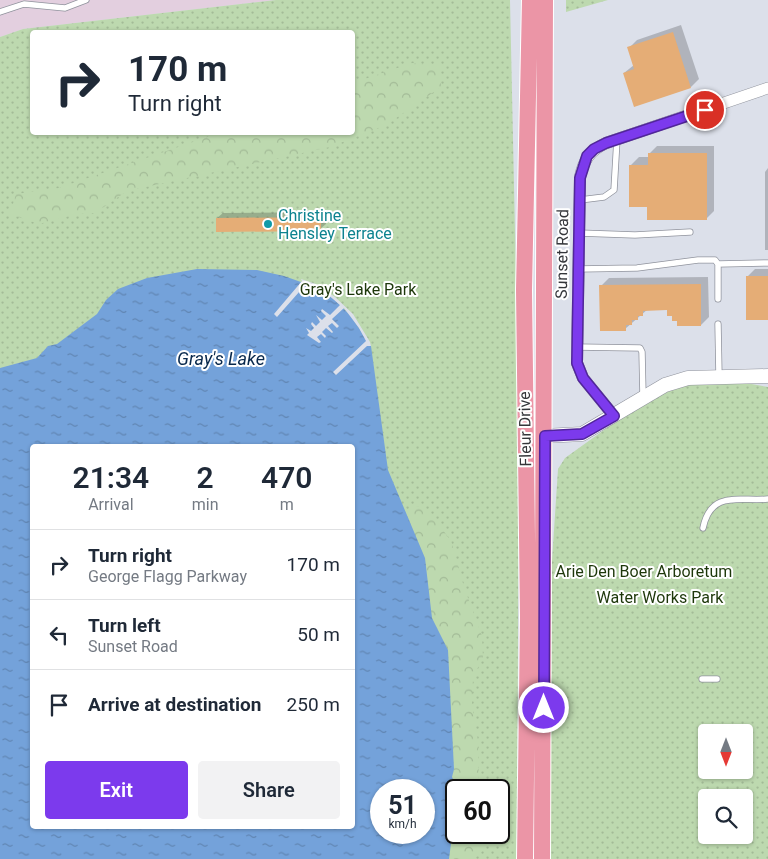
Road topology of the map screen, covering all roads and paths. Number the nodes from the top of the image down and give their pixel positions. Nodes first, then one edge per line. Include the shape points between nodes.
1 (86, 0) edge
2 (530, 0) edge
3 (546, 0) edge
4 (41, 3) edge
5 (0, 12) edge
6 (768, 88) edge
7 (617, 139) junction
8 (580, 200) junction
9 (690, 232) dead end
10 (579, 234) junction
11 (718, 264) junction
12 (768, 264) edge
13 (578, 269) junction
14 (718, 299) dead end
15 (718, 324) dead end
16 (576, 347) junction
17 (719, 376) junction
18 (768, 376) edge
19 (643, 398) junction
20 (614, 416) junction
21 (545, 436) junction
22 (525, 437) junction
23 (768, 499) edge
24 (704, 528) dead end
25 (702, 679) dead end
26 (717, 679) dead end
27 (525, 859) edge
28 (542, 859) edge

1 - 4 lane via 65,8
2 - 22 main road, Fleur Drive via 524,290
3 - 21 main road, Fleur Drive
4 - 5 lane via 24,4
6 - 7 street, Sunset Road
7 - 8 street, Sunset Road via 594,149 587,156 580,178
7 - 8 lane via 614,190 604,197
8 - 10 street, Sunset Road
9 - 10 lane
10 - 13 street, Sunset Road
11 - 12 lane
11 - 13 lane via 715,260 698,260 637,268
11 - 14 lane
13 - 16 street, Sunset Road
15 - 17 lane
16 - 19 lane via 640,348
16 - 20 street, Sunset Road via 579,371
17 - 18 street
17 - 19 street via 688,378 665,385
19 - 20 street
20 - 21 street via 582,434
21 - 22 street
21 - 28 main road, Fleur Drive
22 - 27 main road, Fleur Drive via 528,617
23 - 24 lane via 731,498 711,511
25 - 26 lane

